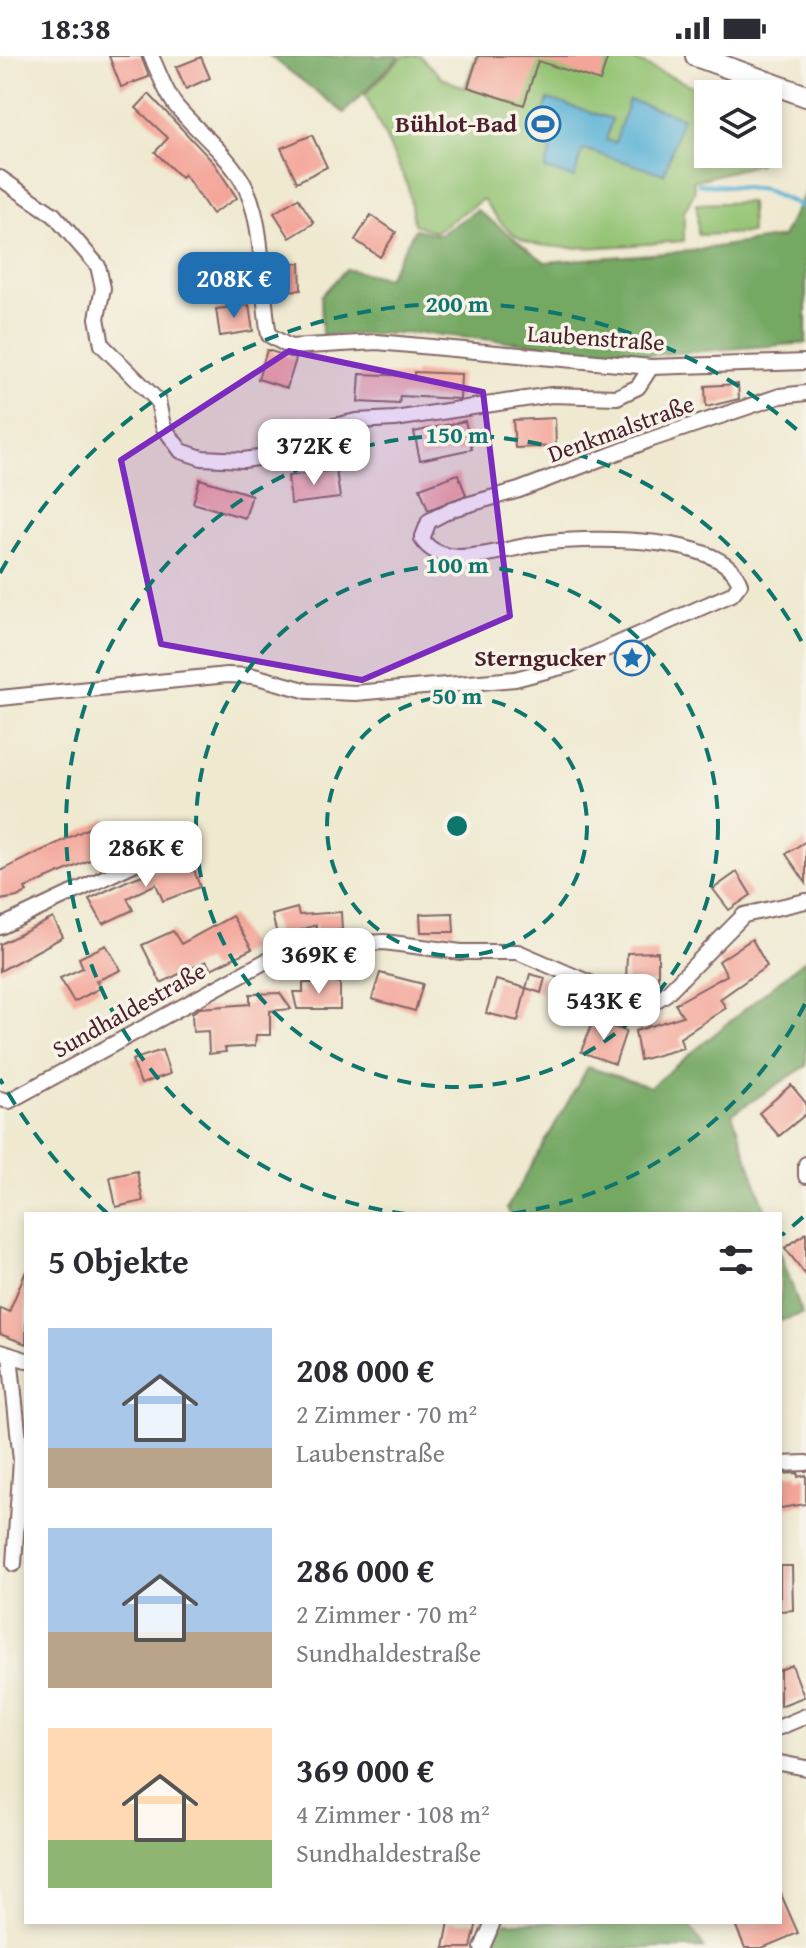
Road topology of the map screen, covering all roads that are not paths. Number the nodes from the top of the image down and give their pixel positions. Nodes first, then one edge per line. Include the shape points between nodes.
1 (151, 56) edge
2 (696, 56) edge
3 (806, 96) edge
4 (0, 178) edge
5 (806, 362) edge
6 (651, 367) junction
7 (806, 393) edge
8 (0, 698) edge
9 (176, 844) dead end
10 (806, 901) edge
11 (0, 927) edge
12 (0, 1099) edge
13 (806, 1164) edge
14 (806, 1176) edge
15 (5, 1354) edge
16 (806, 1463) edge
17 (782, 1464) edge
18 (14, 1564) dead end
19 (806, 1716) edge
20 (782, 1726) edge
21 (782, 1763) edge
22 (806, 1768) edge
23 (492, 1924) edge
24 (482, 1948) edge

1 - 6 street, Laubenstraße via 174,104 242,181 258,220 269,335 290,347 377,342
2 - 3 main road
4 - 6 street via 54,215 98,266 102,345 158,401 163,426 181,451 202,458 273,456 330,427 356,421 551,395 617,397 638,387
5 - 6 street, Laubenstraße
7 - 8 street, Denkmalstraße via 780,396 652,439 429,521 422,539 442,555 460,557 550,542 640,541 718,559 736,572 740,584 732,594 569,665 515,679 355,693 308,691 254,676 227,675
9 - 11 street
10 - 12 street, Sundhaldestraße via 744,915 652,1003 634,1002 518,952 461,952 384,942 304,950 266,961 9,1101
13 - 14 street
15 - 18 street via 21,1460
16 - 17 street
19 - 20 street
21 - 22 street
23 - 24 street

